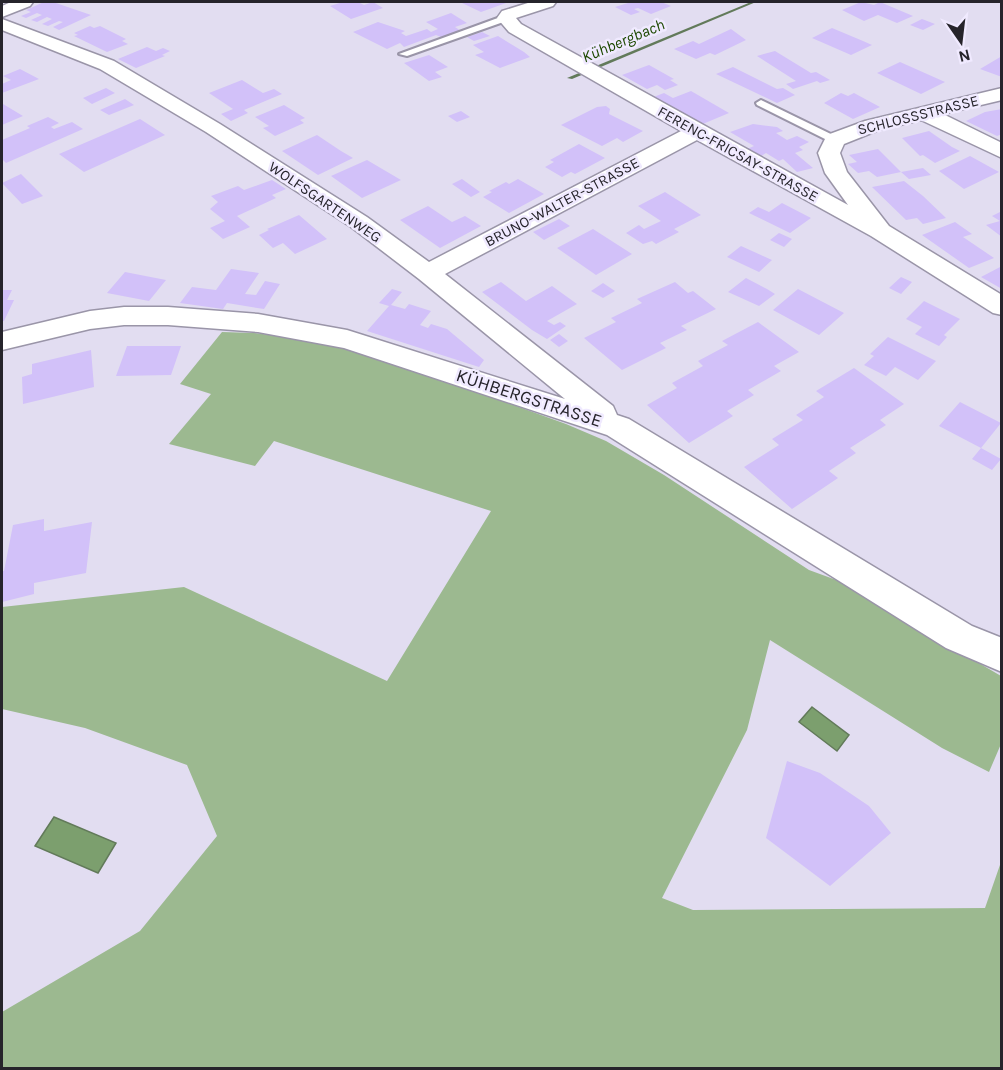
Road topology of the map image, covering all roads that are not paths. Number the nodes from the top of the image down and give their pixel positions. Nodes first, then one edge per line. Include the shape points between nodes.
1 (24, 2) edge
2 (548, 2) edge
3 (2, 12) edge
4 (506, 18) junction
5 (2, 24) edge
6 (404, 54) dead end
7 (1002, 94) edge
8 (761, 103) dead end
9 (924, 114) junction
10 (697, 131) junction
11 (835, 140) junction
12 (1002, 152) edge
13 (836, 173) junction
14 (785, 181) junction
15 (880, 231) junction
16 (428, 273) junction
17 (1002, 307) edge
18 (2, 341) edge
19 (618, 427) junction
20 (1002, 656) edge

1 - 3 street
2 - 4 street
4 - 6 lane
4 - 10 street, FERENC-FRICSAY-STRASSE via 516,28
5 - 16 street, WOLFSGARTENWEG via 107,65 359,222
7 - 9 street, SCHLOSSSTRASSE
8 - 11 lane, SCHLOSSSTRASSE
9 - 11 street, SCHLOSSSTRASSE via 872,125
9 - 12 street
10 - 14 street, FERENC-FRICSAY-STRASSE
10 - 16 street, BRUNO-WALTER-STRASSE
11 - 13 street, SCHLOSSSTRASSE via 829,153
13 - 14 street
13 - 15 street
14 - 15 street, FERENC-FRICSAY-STRASSE
15 - 17 street
16 - 19 street, WOLFSGARTENWEG
18 - 19 street, KÜHBERGSTRASSE via 124,316 258,323 347,339
19 - 20 street, KÜHBERGSTRASSE via 958,637

